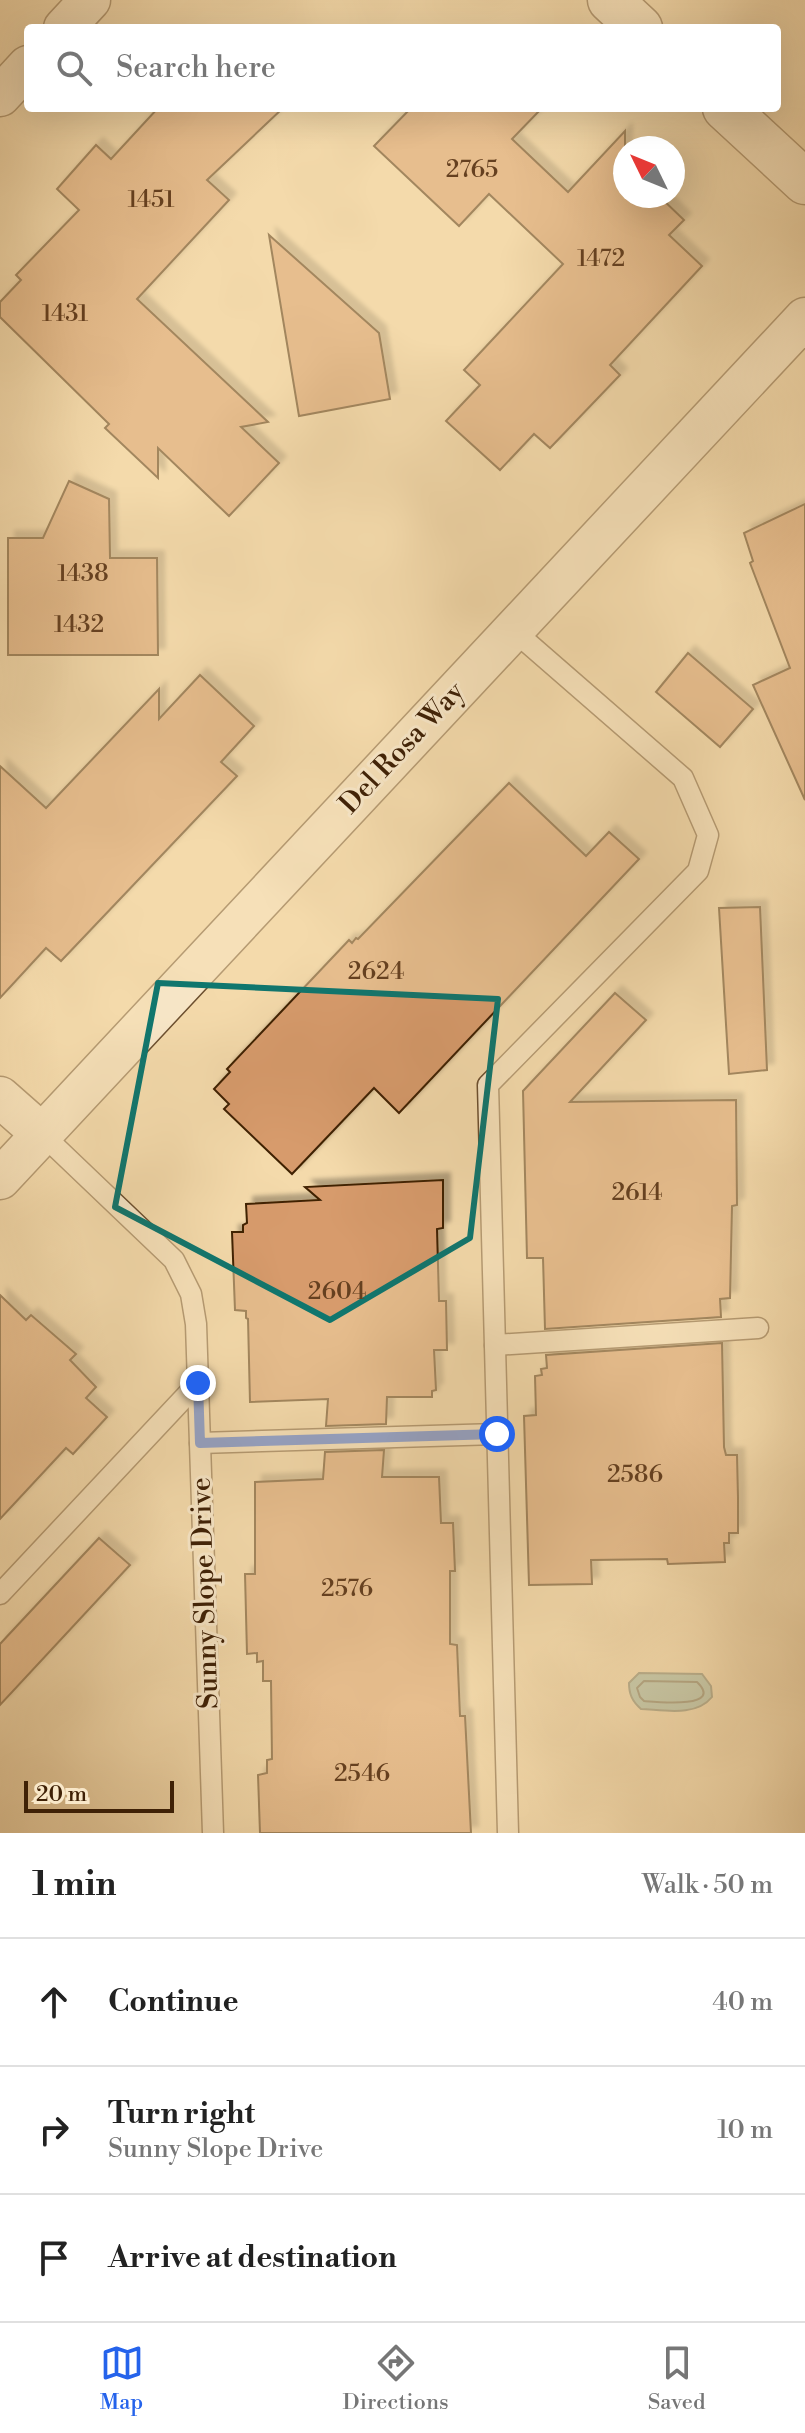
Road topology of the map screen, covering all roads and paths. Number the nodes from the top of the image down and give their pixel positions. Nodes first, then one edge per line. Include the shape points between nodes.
1 (90, 0) edge
2 (610, 0) edge
3 (68, 24) edge
4 (636, 24) edge
5 (24, 70) edge
6 (0, 96) edge
7 (729, 112) edge
8 (805, 182) edge
9 (805, 318) edge
10 (513, 630) junction
11 (0, 1097) edge
12 (42, 1134) junction
13 (0, 1179) edge
14 (758, 1328) dead end
15 (495, 1345) junction
16 (198, 1383) junction
17 (497, 1434) junction
18 (200, 1443) junction
19 (0, 1594) edge
20 (213, 1833) edge
21 (508, 1833) edge

1 - 3 street
2 - 4 street
5 - 6 street
7 - 8 street
9 - 10 street, Del Rosa Way
10 - 12 street, Del Rosa Way
10 - 15 lane via 683,778 708,835 698,871 488,1085
11 - 12 street, Sunny Slope Drive
12 - 13 street, Del Rosa Way
12 - 16 lane, Sunny Slope Drive via 174,1260 191,1294
14 - 15 lane
15 - 17 lane
16 - 18 lane, Sunny Slope Drive
16 - 19 lane
17 - 18 lane
17 - 21 lane
18 - 20 lane, Sunny Slope Drive

